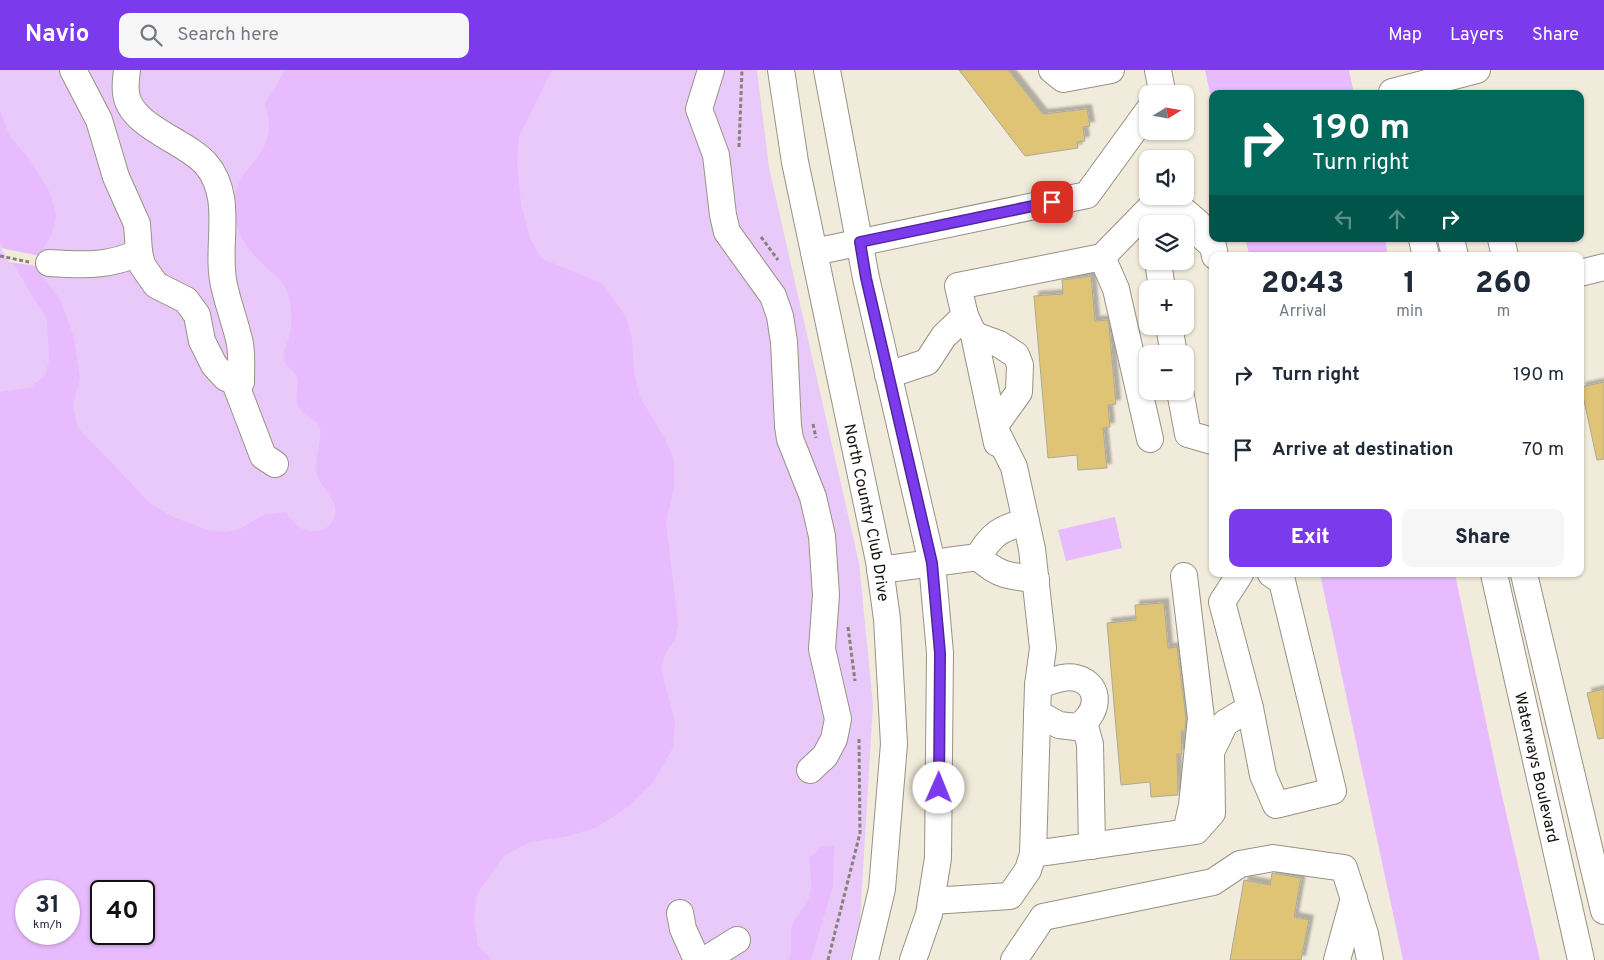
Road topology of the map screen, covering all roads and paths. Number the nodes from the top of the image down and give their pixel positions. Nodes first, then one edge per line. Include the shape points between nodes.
1 (73, 70) edge
2 (127, 70) edge
3 (711, 70) edge
4 (781, 70) edge
5 (827, 70) edge
6 (1052, 70) edge
7 (1111, 70) edge
8 (1158, 70) edge
9 (1471, 77) edge
10 (1417, 83) edge
11 (1161, 85) edge
12 (1391, 85) edge
13 (1139, 123) edge
14 (860, 242) junction
15 (1201, 246) edge
16 (139, 252) junction
17 (814, 252) junction
18 (0, 256) edge
19 (1102, 257) junction
20 (49, 263) joint
21 (1604, 267) edge
22 (1584, 272) edge
23 (969, 326) junction
24 (888, 375) junction
25 (234, 380) junction
26 (1182, 400) edge
27 (994, 427) junction
28 (1150, 439) dead end
29 (1209, 440) edge
30 (275, 464) dead end
31 (1019, 524) junction
32 (978, 557) junction
33 (932, 563) junction
34 (880, 570) junction
35 (1184, 576) dead end
36 (1238, 577) edge
37 (1276, 577) edge
38 (1495, 577) edge
39 (1525, 577) edge
40 (1027, 578) junction
41 (1038, 685) junction
42 (1250, 708) junction
43 (1037, 713) junction
44 (1084, 723) junction
45 (810, 770) dead end
46 (1186, 832) junction
47 (1092, 846) junction
48 (1033, 854) junction
49 (1354, 898) junction
50 (931, 901) junction
51 (1604, 911) edge
52 (680, 913) dead end
53 (737, 940) dead end
54 (697, 960) edge
55 (704, 960) edge
56 (865, 960) edge
57 (913, 960) edge
58 (1014, 960) edge
59 (1337, 960) edge
60 (1370, 960) edge
61 (1581, 960) edge

1 - 16 street via 98,120 116,177 137,224
2 - 25 street via 126,94 135,112 191,150 207,164 218,184 223,208 221,251 224,284 240,345 241,382
3 - 45 street via 699,109 716,154 727,232 773,296 780,316 789,432 813,497 822,536 826,594 822,649 838,718 834,739 825,756
4 - 17 street, North Country Club Drive via 795,162
5 - 14 street
6 - 7 street via 1063,79
8 - 11 street
9 - 10 street
10 - 12 street
13 - 14 street via 1087,195
14 - 17 street
14 - 24 street
15 - 19 street via 1198,223 1178,206 1149,209
16 - 20 street via 123,261
16 - 25 street via 142,265 156,285 186,300 198,315 202,341 214,364 226,378
17 - 34 street, North Country Club Drive
18 - 20 path
19 - 23 street via 958,286
19 - 28 street via 1116,289
21 - 22 street
23 - 24 street via 944,336 927,362
23 - 27 street
23 - 27 street via 1016,355 1020,365 1019,392
24 - 33 street
25 - 30 street via 263,456
26 - 29 street via 1188,434
27 - 31 street via 1014,467
31 - 32 street via 989,538
31 - 40 street
32 - 33 street
32 - 40 street via 994,572
33 - 34 street
33 - 50 street via 940,653 940,735 938,858
34 - 56 street, North Country Club Drive via 887,619 894,744 882,889
35 - 46 street via 1201,718 1192,806
36 - 42 street via 1222,602
37 - 42 street via 1282,581 1333,791 1276,805 1263,775
38 - 61 street, Waterways Boulevard
39 - 51 street, Waterways Boulevard
40 - 41 street via 1029,650
41 - 43 street
41 - 44 street via 1069,677 1084,681 1095,701 1090,717
42 - 46 street via 1225,723 1211,752 1212,813 1196,831
43 - 44 street via 1067,727
43 - 48 street
44 - 47 street via 1090,744
46 - 47 street
47 - 48 street
48 - 50 street via 1028,870 1010,896
49 - 58 street via 1344,868 1273,858 1240,864 1213,882 1043,917
49 - 59 street
49 - 60 street
50 - 57 street
52 - 54 street via 683,929
53 - 55 street

